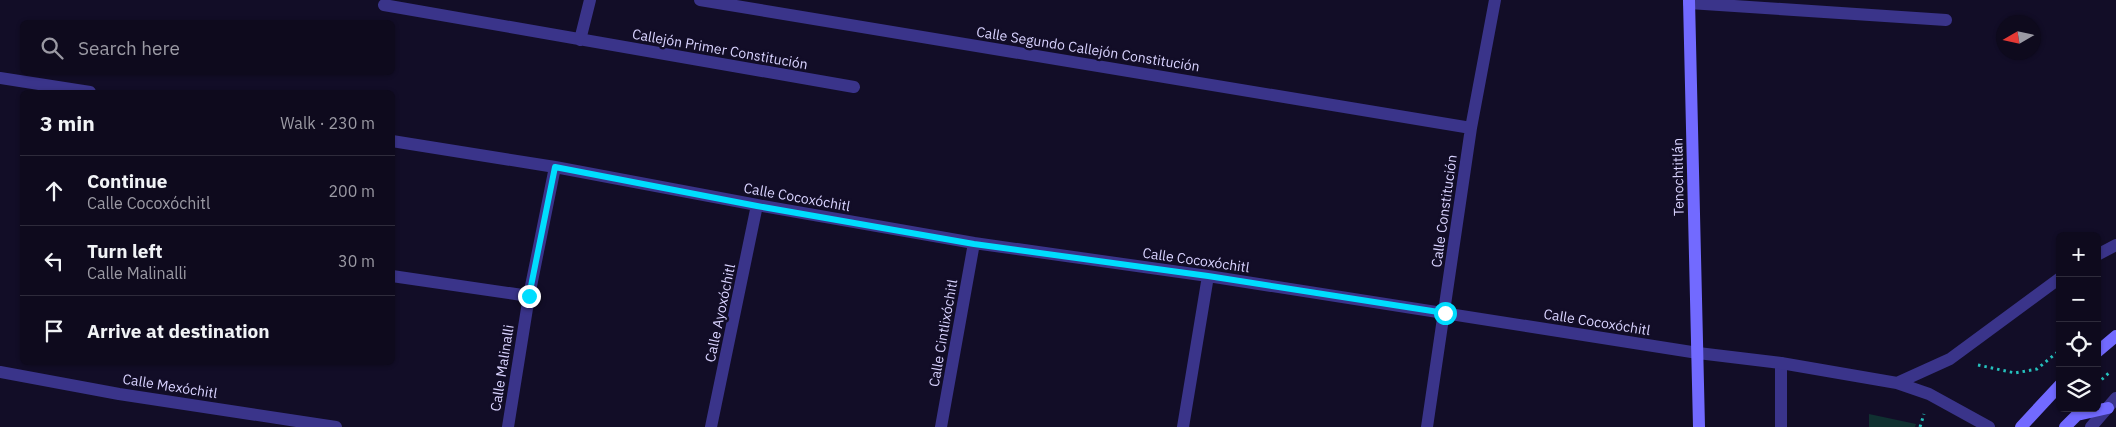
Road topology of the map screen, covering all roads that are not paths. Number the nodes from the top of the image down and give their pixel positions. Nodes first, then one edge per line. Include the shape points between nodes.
1 (590, 0) edge
2 (700, 0) edge
3 (1495, 0) edge
4 (1689, 2) edge
5 (384, 5) dead end
6 (1946, 20) dead end
7 (580, 40) junction
8 (0, 78) edge
9 (854, 87) dead end
10 (77, 90) edge
11 (1471, 128) junction
12 (395, 141) edge
13 (555, 167) junction
14 (757, 206) junction
15 (974, 244) junction
16 (2116, 245) edge
17 (2101, 253) edge
18 (395, 276) edge
19 (1208, 276) junction
20 (2056, 281) edge
21 (529, 296) junction
22 (1445, 313) junction
23 (2116, 336) edge
24 (2101, 349) edge
25 (1698, 354) junction
26 (1781, 363) junction
27 (0, 372) edge
28 (1897, 383) junction
29 (2056, 389) edge
30 (2112, 403) edge
31 (336, 427) edge
32 (508, 427) edge
33 (711, 427) edge
34 (941, 427) edge
35 (1183, 427) edge
36 (1427, 427) edge
37 (1698, 427) edge
38 (1781, 427) edge
39 (1989, 427) edge
40 (2021, 427) edge
41 (2064, 427) edge
42 (2091, 427) edge

1 - 7 street
2 - 11 street, Calle Segundo Callejón Constitución
3 - 11 street, Calle Constitución
4 - 6 street
4 - 25 main road, Tenochtitlán
5 - 7 street, Callejón Primer Constitución
7 - 9 street, Callejón Primer Constitución
8 - 10 street
11 - 22 street, Calle Constitución
12 - 13 street, Calle Cocoxóchitl
13 - 14 street, Calle Cocoxóchitl
13 - 21 street, Calle Malinalli
14 - 15 street, Calle Cocoxóchitl
14 - 33 street, Calle Ayoxóchitl
15 - 19 street, Calle Cocoxóchitl
15 - 34 street, Calle Cintlixóchitl
16 - 17 street
18 - 21 street
19 - 22 street, Calle Cocoxóchitl
19 - 35 street
20 - 28 street via 1950,359
21 - 32 street, Calle Malinalli
22 - 25 street, Calle Cocoxóchitl
22 - 36 street, Calle Constitución
23 - 24 main road
25 - 26 street, Calle Cocoxóchitl
25 - 37 main road, Tenochtitlán
26 - 28 street, Calle Cocoxóchitl
26 - 38 street
27 - 31 street, Calle Mexóchitl
28 - 39 street, Calle Cocoxóchitl via 1929,394
29 - 40 main road
30 - 41 main road via 2077,415
30 - 42 street

